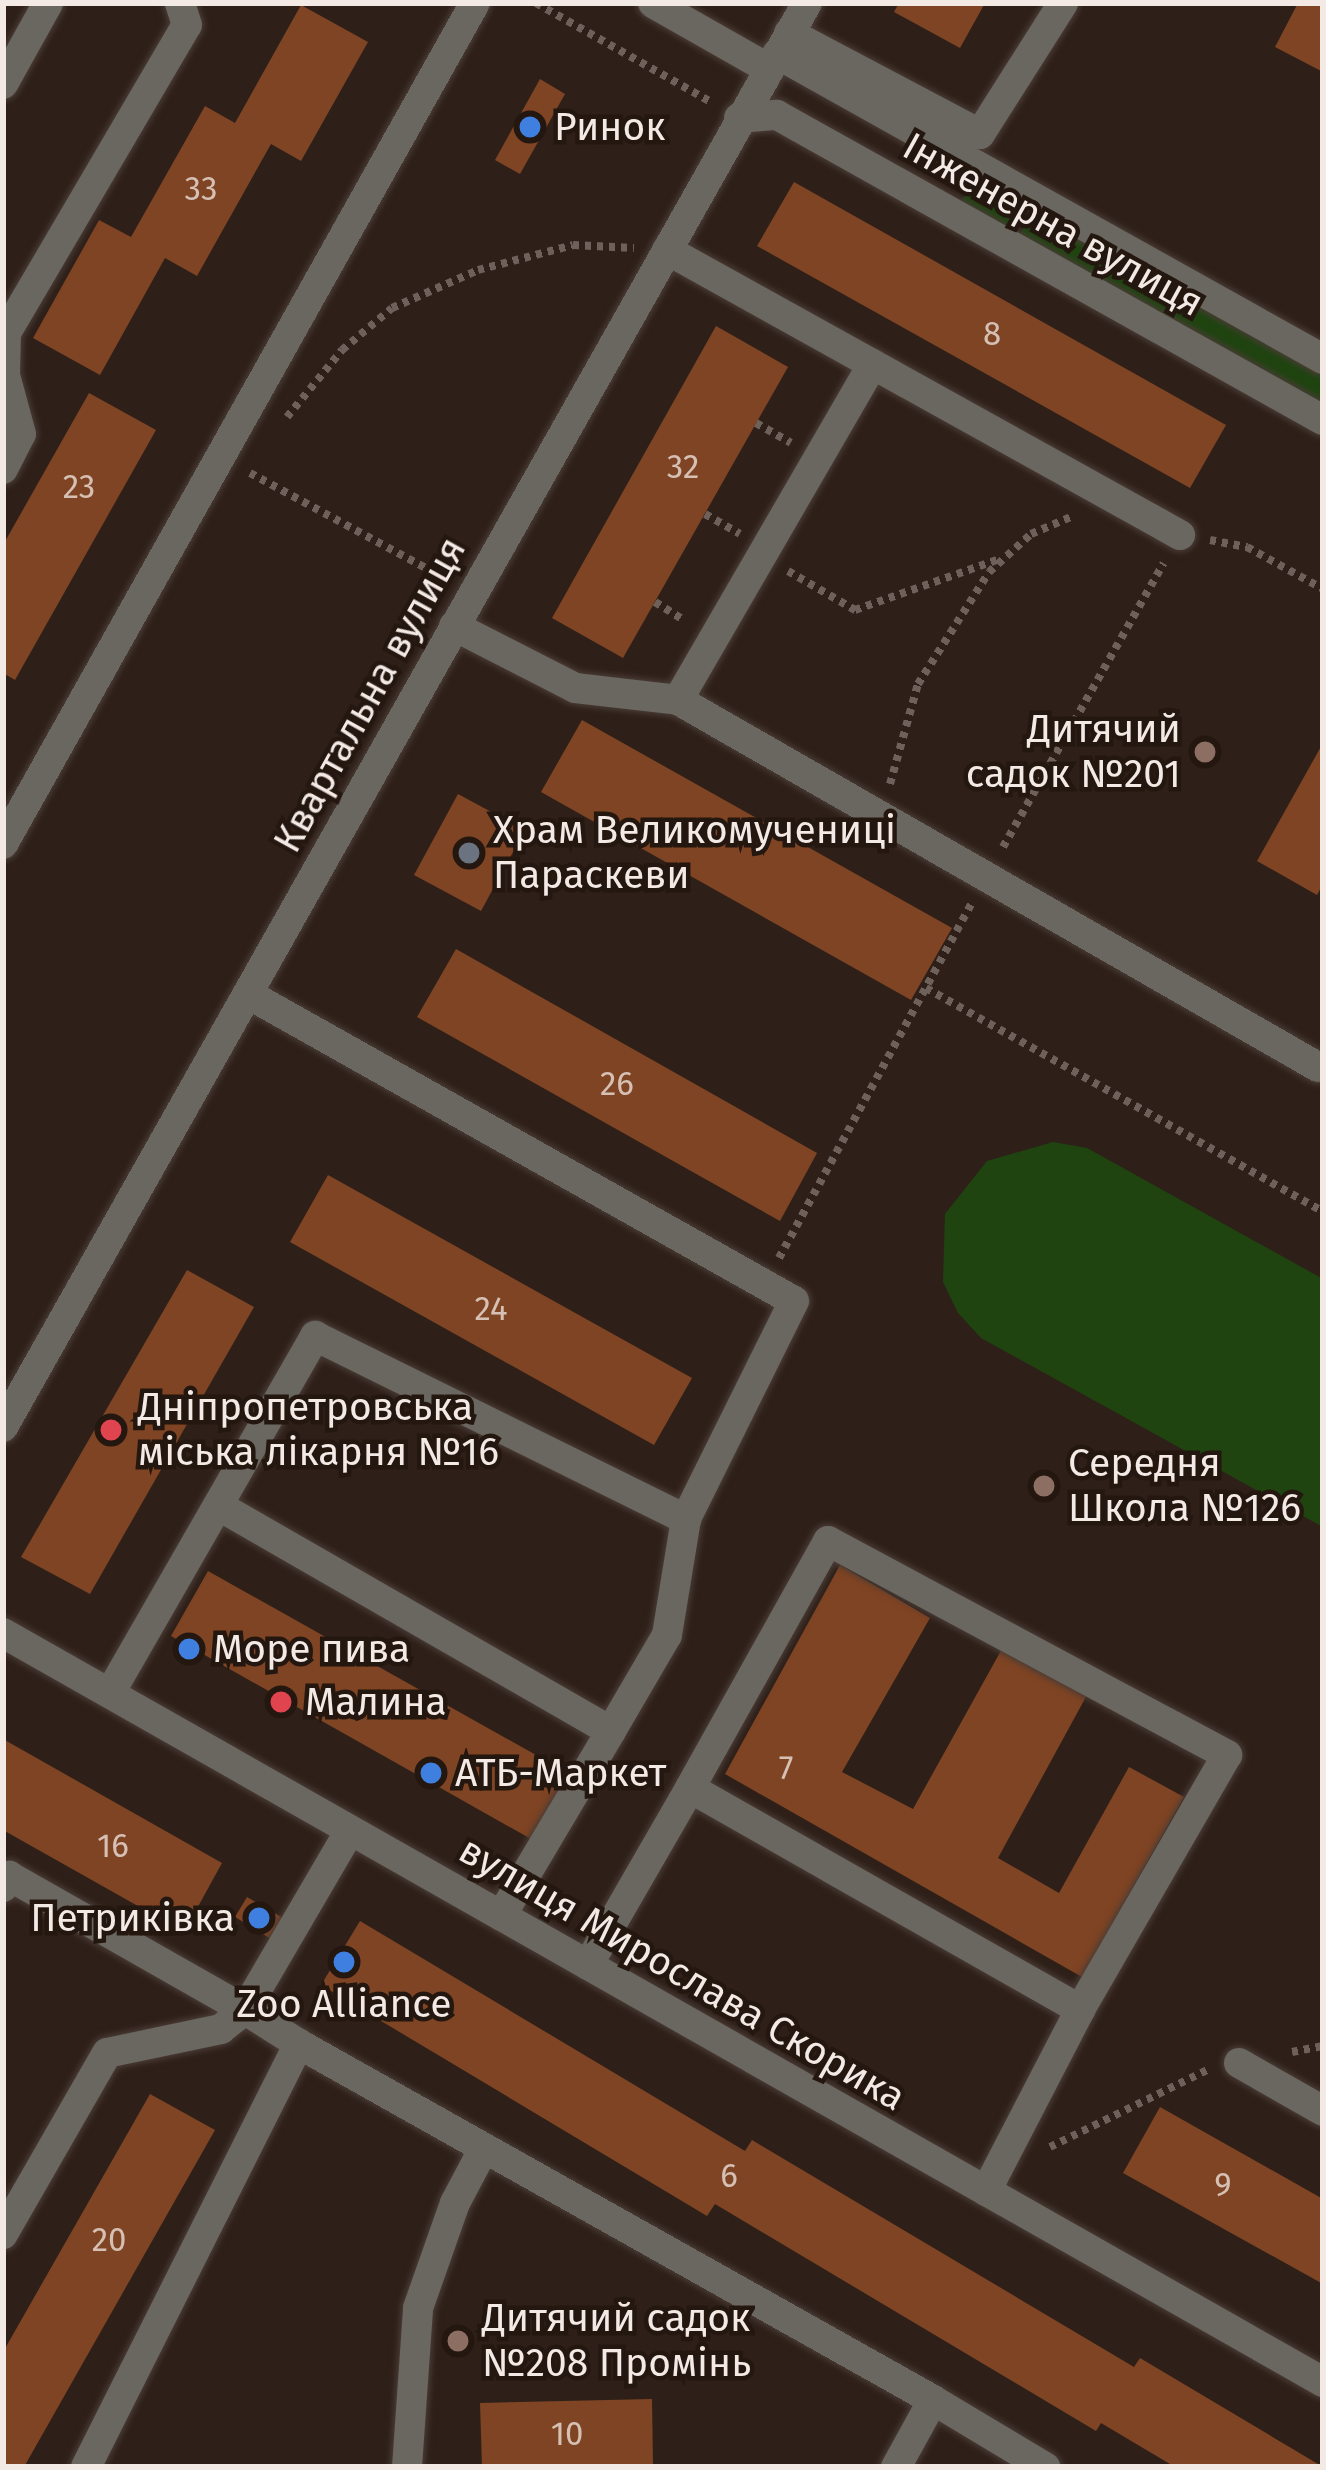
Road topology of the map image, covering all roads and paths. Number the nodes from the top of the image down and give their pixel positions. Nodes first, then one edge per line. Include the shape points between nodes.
1 (48, 3) edge
2 (180, 3) edge
3 (475, 3) edge
4 (536, 3) edge
5 (653, 3) edge
6 (807, 3) edge
7 (1063, 3) edge
8 (778, 52) junction
9 (3, 84) edge
10 (740, 118) junction
11 (667, 250) junction
12 (1323, 359) edge
13 (873, 364) junction
14 (1323, 421) edge
15 (272, 435) dead end
16 (257, 452) dead end
17 (3, 469) edge
18 (1115, 499) junction
19 (1180, 535) dead end
20 (762, 556) junction
21 (1007, 556) junction
22 (472, 593) junction
23 (454, 626) junction
24 (678, 700) junction
25 (884, 815) junction
26 (3, 844) edge
27 (926, 988) dead end
28 (248, 994) junction
29 (1318, 1067) dead end
30 (1323, 1212) edge
31 (3, 1427) edge
32 (219, 1506) junction
33 (686, 1519) junction
34 (3, 1633) edge
35 (110, 1694) junction
36 (611, 1731) junction
37 (690, 1788) junction
38 (350, 1829) junction
39 (3, 1887) edge
40 (501, 1916) junction
41 (588, 1965) junction
42 (245, 2010) junction
43 (1080, 2010) junction
44 (299, 2044) junction
45 (1239, 2063) dead end
46 (1185, 2075) dead end
47 (1323, 2111) edge
48 (484, 2148) junction
49 (1002, 2161) junction
50 (986, 2191) junction
51 (3, 2234) edge
52 (1323, 2383) edge
53 (933, 2401) junction
54 (86, 2467) edge
55 (407, 2467) edge
56 (896, 2467) edge
57 (1045, 2467) edge

1 - 9 street
2 - 17 street via 188,25 6,333 5,375 22,434
3 - 26 street
4 - 10 path
5 - 8 street, Інженерна вулиця
6 - 8 street, Квартальна вулиця
7 - 8 street, Інженерна вулиця via 980,134
8 - 10 street, Квартальна вулиця
8 - 12 street, Інженерна вулиця
10 - 11 street, Квартальна вулиця
10 - 14 street, Інженерна вулиця via 777,115
11 - 13 street
11 - 15 path via 573,245 478,270 392,308 342,350
11 - 22 street, Квартальна вулиця
13 - 18 street
13 - 20 street
16 - 22 path via 243,469
18 - 19 street
18 - 21 path via 1031,534
20 - 21 path via 855,610
20 - 24 street
21 - 25 path via 918,684
22 - 23 street, Квартальна вулиця
23 - 24 street via 575,688
23 - 28 street, Квартальна вулиця
24 - 25 street
25 - 29 street
27 - 30 path
28 - 31 street, Квартальна вулиця
28 - 33 street via 794,1300
32 - 33 street via 315,1336
32 - 35 street
32 - 36 street
33 - 36 street via 667,1635
34 - 35 street, вулиця Мирослава Скорика
35 - 38 street, вулиця Мирослава Скорика
36 - 40 street
37 - 41 street
37 - 43 street
37 - 43 street via 828,1541 1227,1755
38 - 40 street, вулиця Мирослава Скорика
38 - 42 street
39 - 42 street via 9,1876
40 - 41 street, вулиця Мирослава Скорика
41 - 50 street, вулиця Мирослава Скорика
42 - 44 street
42 - 51 street via 221,2029 107,2053
43 - 49 street
44 - 48 street
44 - 54 street
45 - 47 street
46 - 49 path via 1139,2109
48 - 53 street
48 - 55 street via 418,2308
49 - 50 street
50 - 52 street, вулиця Мирослава Скорика
53 - 56 street
53 - 57 street

